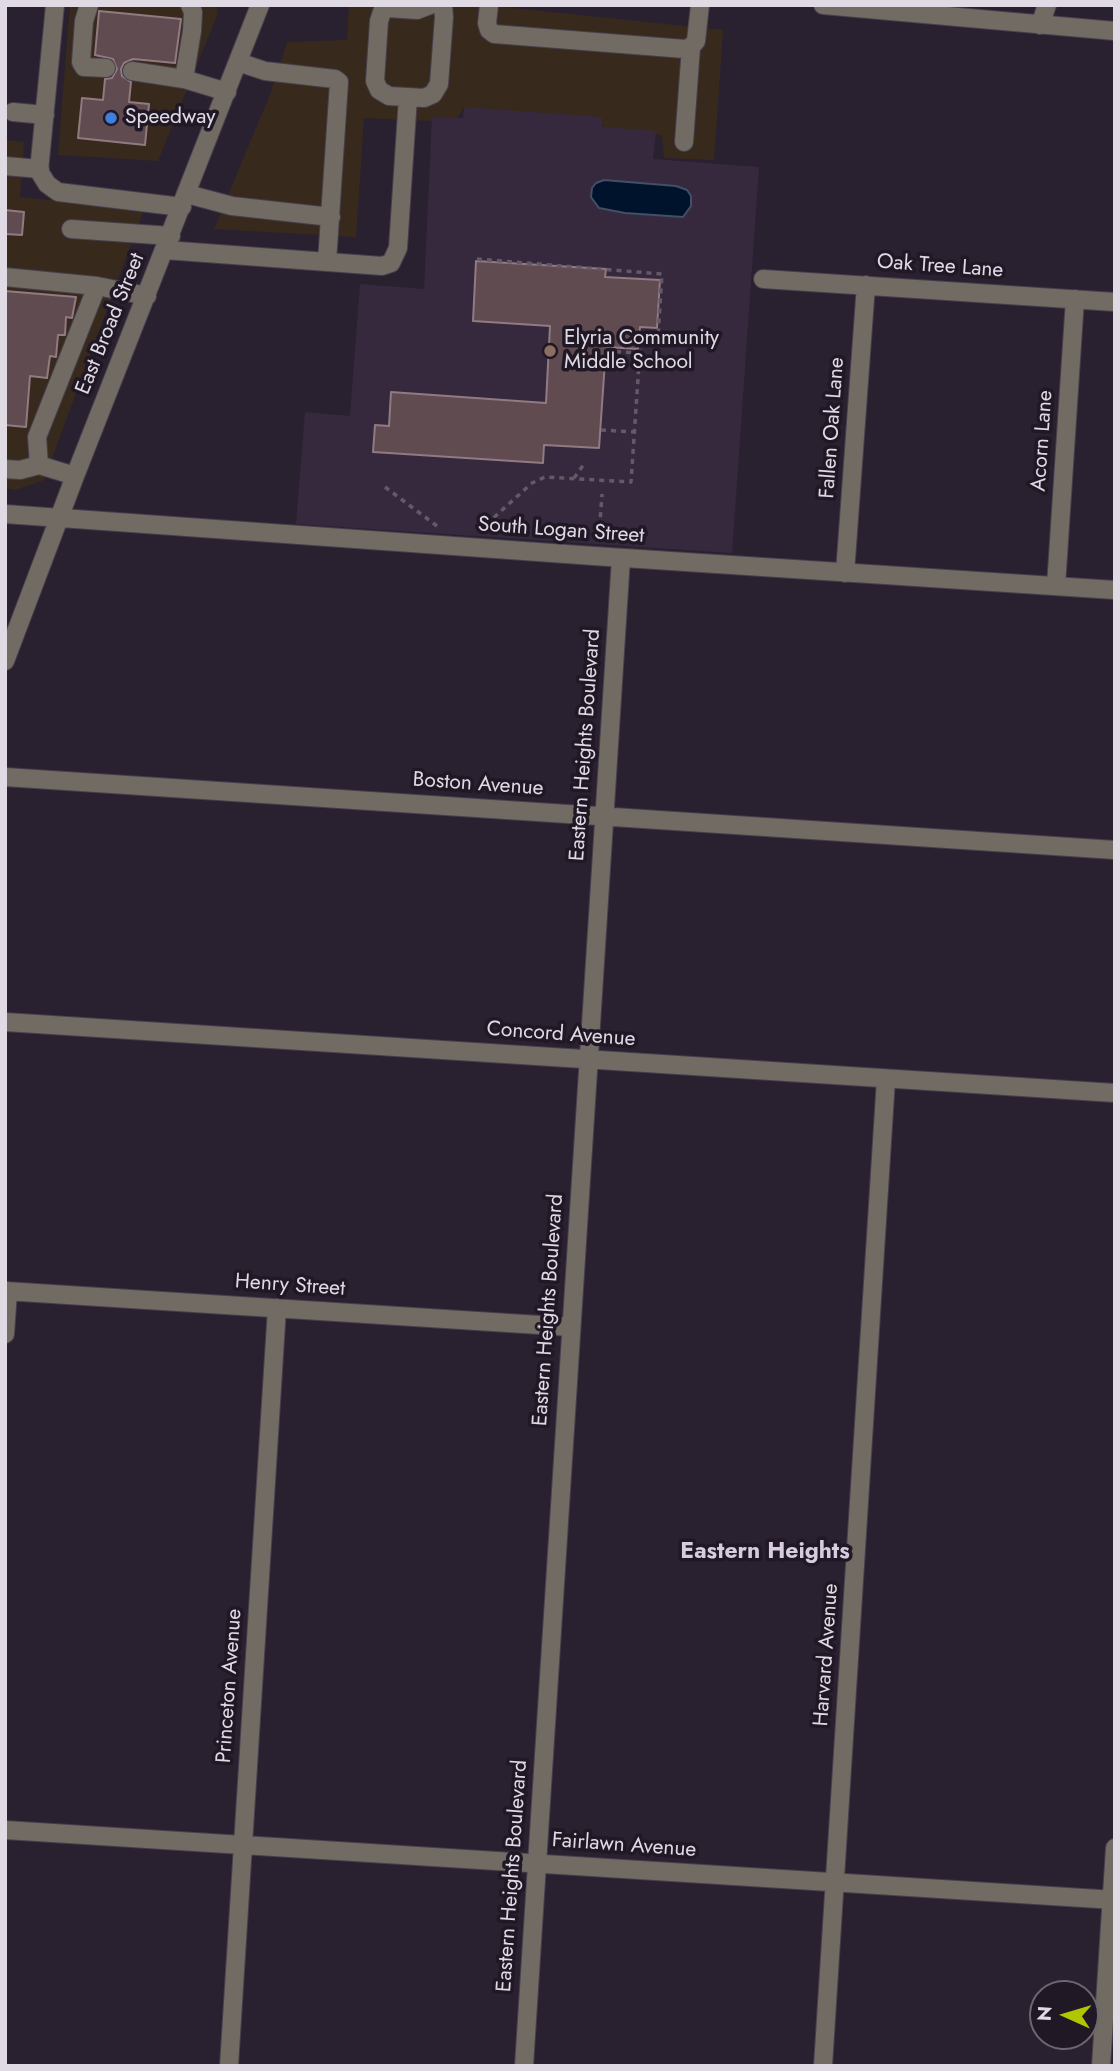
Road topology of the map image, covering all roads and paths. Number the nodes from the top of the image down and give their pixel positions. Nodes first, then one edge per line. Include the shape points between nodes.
1 (55, 5) edge
2 (89, 5) edge
3 (190, 5) edge
4 (260, 5) edge
5 (430, 5) edge
6 (443, 5) edge
7 (489, 5) edge
8 (700, 5) edge
9 (824, 5) edge
10 (1047, 5) edge
11 (1040, 25) junction
12 (1115, 32) edge
13 (691, 47) junction
14 (239, 62) junction
15 (106, 68) dead end
16 (132, 71) dead end
17 (184, 79) junction
18 (227, 92) junction
19 (408, 97) junction
20 (13, 112) dead end
21 (45, 115) junction
22 (684, 142) dead end
23 (5, 166) edge
24 (43, 176) junction
25 (185, 200) junction
26 (331, 217) junction
27 (71, 229) dead end
28 (168, 243) junction
29 (477, 259) dead end
30 (327, 262) junction
31 (5, 278) edge
32 (763, 279) dead end
33 (866, 285) junction
34 (97, 286) junction
35 (147, 296) junction
36 (1075, 299) junction
37 (1115, 302) edge
38 (606, 351) dead end
39 (640, 353) junction
40 (601, 430) dead end
41 (635, 432) junction
42 (584, 464) dead end
43 (39, 466) junction
44 (13, 470) edge
45 (75, 477) junction
46 (574, 478) junction
47 (385, 487) dead end
48 (602, 494) dead end
49 (5, 514) edge
50 (58, 519) junction
51 (439, 527) dead end
52 (480, 530) dead end
53 (599, 537) dead end
54 (621, 558) junction
55 (845, 573) junction
56 (1056, 586) junction
57 (1115, 590) edge
58 (5, 661) edge
59 (5, 777) edge
60 (604, 817) junction
61 (1115, 850) edge
62 (5, 1022) edge
63 (588, 1060) junction
64 (886, 1079) junction
65 (1115, 1093) edge
66 (7, 1291) edge
67 (277, 1308) junction
68 (571, 1327) junction
69 (5, 1334) edge
70 (5, 1830) edge
71 (243, 1845) junction
72 (1115, 1848) edge
73 (537, 1864) junction
74 (835, 1882) junction
75 (1113, 1900) edge
76 (229, 2066) edge
77 (524, 2066) edge
78 (823, 2066) edge
79 (1101, 2066) edge

1 - 21 street
2 - 15 street via 81,62 83,67
3 - 17 street via 192,31
4 - 14 street, East Broad Street
5 - 19 street via 388,8 379,21 375,81 389,96
6 - 19 street via 439,84 424,98
7 - 13 street via 487,23 494,34
8 - 13 street via 696,41
9 - 11 street
10 - 11 street
11 - 12 street
13 - 22 street
14 - 18 street, East Broad Street
14 - 26 street via 265,71 339,82
16 - 17 street
17 - 18 street
18 - 25 street, East Broad Street
19 - 30 street via 398,248 391,263
20 - 21 street
21 - 24 street
23 - 24 street
24 - 25 street via 58,192
25 - 26 street
25 - 28 street, East Broad Street
26 - 30 street
27 - 28 street
28 - 30 street
28 - 35 street, East Broad Street
29 - 39 path via 662,274 658,336 641,334
31 - 34 street
32 - 33 street, Oak Tree Lane
33 - 36 street, Oak Tree Lane
33 - 55 street, Fallen Oak Lane
34 - 35 street
34 - 43 street via 37,437
35 - 45 street, East Broad Street
36 - 37 street, Oak Tree Lane
36 - 56 street, Acorn Lane
38 - 39 path
39 - 41 path
40 - 41 path
41 - 46 path via 631,482
42 - 46 path
43 - 44 street
43 - 45 street
45 - 50 street, East Broad Street
46 - 52 path via 539,479
47 - 51 path
48 - 53 path
49 - 50 street, South Logan Street
50 - 54 street, South Logan Street
50 - 58 street, East Broad Street
54 - 55 street, South Logan Street
54 - 60 street, Eastern Heights Boulevard
55 - 56 street, South Logan Street
56 - 57 street, South Logan Street
59 - 60 street, Boston Avenue
60 - 61 street, Boston Avenue
60 - 63 street, Eastern Heights Boulevard
62 - 63 street, Concord Avenue
63 - 64 street, Concord Avenue
63 - 68 street, Eastern Heights Boulevard
64 - 65 street, Concord Avenue
64 - 74 street, Harvard Avenue
66 - 67 street, Henry Street
66 - 69 street
67 - 68 street, Henry Street
67 - 71 street, Princeton Avenue
68 - 73 street, Eastern Heights Boulevard
70 - 71 street, Fairlawn Avenue
71 - 73 street, Fairlawn Avenue
71 - 76 street, Princeton Avenue
72 - 75 street
73 - 74 street, Fairlawn Avenue
73 - 77 street, Eastern Heights Boulevard
74 - 75 street, Fairlawn Avenue
74 - 78 street, Harvard Avenue
75 - 79 street

